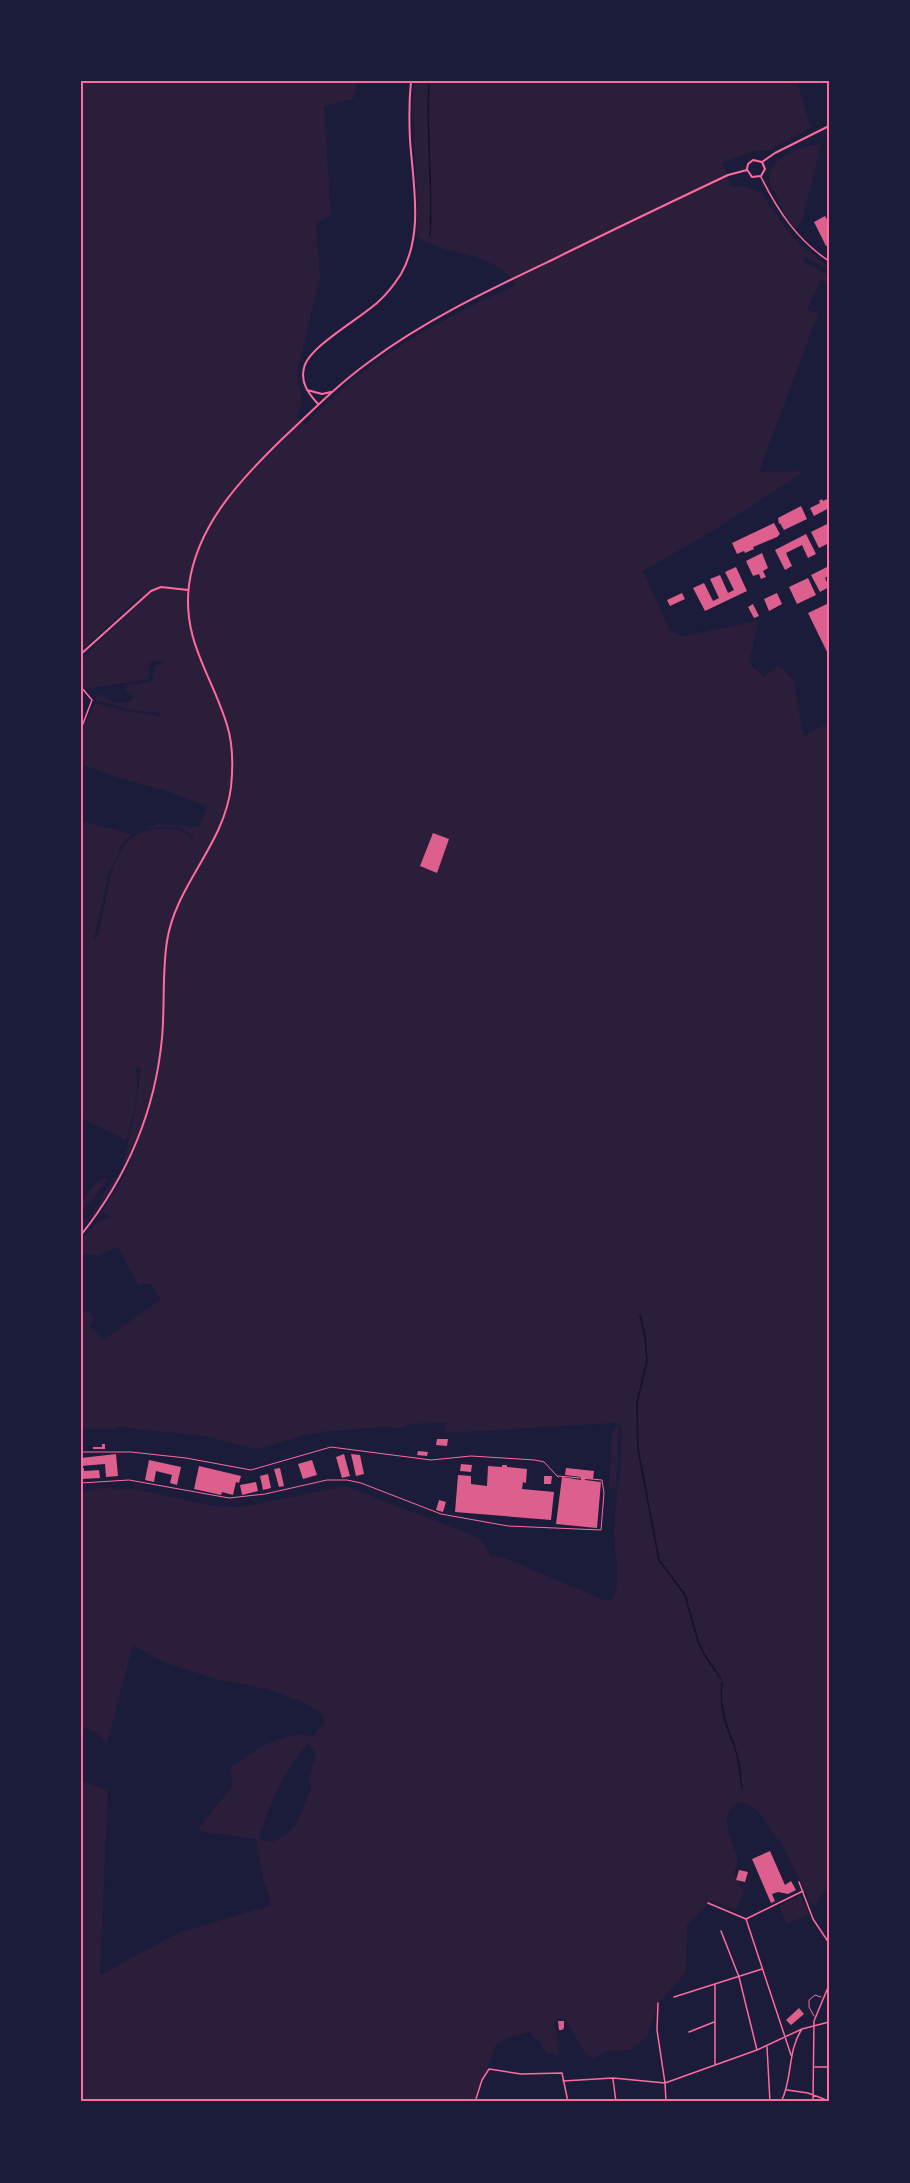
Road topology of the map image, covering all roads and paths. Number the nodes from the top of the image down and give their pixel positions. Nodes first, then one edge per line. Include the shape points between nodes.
1 (411, 81) edge
2 (829, 126) edge
3 (762, 162) junction
4 (747, 170) junction
5 (761, 176) junction
6 (829, 261) edge
7 (308, 390) junction
8 (333, 392) junction
9 (318, 404) junction
10 (188, 590) junction
11 (81, 654) edge
12 (81, 687) edge
13 (81, 729) edge
14 (81, 1235) edge
15 (81, 1452) edge
16 (81, 1483) edge
17 (799, 1882) dead end
18 (803, 1891) junction
19 (708, 1903) dead end
20 (746, 1919) junction
21 (722, 1931) dead end
22 (829, 1943) edge
23 (764, 1969) junction
24 (739, 1977) junction
25 (714, 1984) junction
26 (829, 1985) edge
27 (674, 1997) dead end
28 (823, 1997) junction
29 (658, 2003) dead end
30 (815, 2017) junction
31 (715, 2022) junction
32 (829, 2022) edge
33 (813, 2025) junction
34 (802, 2029) junction
35 (689, 2032) dead end
36 (785, 2038) junction
37 (767, 2046) junction
38 (757, 2050) junction
39 (791, 2055) junction
40 (715, 2066) junction
41 (814, 2067) junction
42 (829, 2067) edge
43 (613, 2078) junction
44 (563, 2081) junction
45 (665, 2083) junction
46 (786, 2090) junction
47 (813, 2095) junction
48 (829, 2101) edge
49 (476, 2102) edge
50 (568, 2102) edge
51 (616, 2102) edge
52 (666, 2102) edge
53 (770, 2102) edge
54 (781, 2102) edge
55 (813, 2102) edge

1 - 7 main road via 409,120 415,217 408,258 396,281 377,303 309,357 303,372
2 - 3 main road
3 - 4 main road via 751,162
3 - 5 main road via 765,169
4 - 5 main road via 752,177
4 - 8 main road via 710,184 443,314 366,363
5 - 6 street via 786,221 802,240
7 - 8 main road
7 - 9 main road
8 - 9 main road
9 - 10 main road via 256,464 215,517 196,552
10 - 11 main road via 163,586 151,591
10 - 14 main road via 189,621 196,651 228,728 231,790 219,832 174,912 165,955 156,1083 145,1122 110,1197
12 - 13 street via 92,700
15 - 16 lane via 131,1452 251,1470 332,1447 431,1460 471,1456 544,1462 558,1477 602,1480 604,1492 601,1530 508,1526 441,1514 347,1480 327,1480 229,1498 129,1480
17 - 18 street
18 - 20 street
18 - 22 street via 813,1919
19 - 20 street
20 - 23 street
21 - 24 street
23 - 24 street
23 - 36 street
24 - 25 street
24 - 38 street
25 - 27 street
25 - 31 street
26 - 28 street
28 - 30 street
28 - 30 lane via 815,1995 809,2000
29 - 45 street via 657,2030
30 - 33 street
31 - 35 street
31 - 40 street
32 - 33 street
33 - 34 street
33 - 41 street
34 - 36 street
34 - 39 street
36 - 37 street
36 - 39 street
37 - 38 street
37 - 53 street
38 - 40 street
39 - 46 street
40 - 45 street
41 - 42 street
41 - 47 street
43 - 44 street
43 - 45 street
43 - 51 street
44 - 49 street via 562,2073 489,2069
44 - 50 street
45 - 52 street
46 - 47 street
46 - 54 street
47 - 48 street
47 - 55 street

